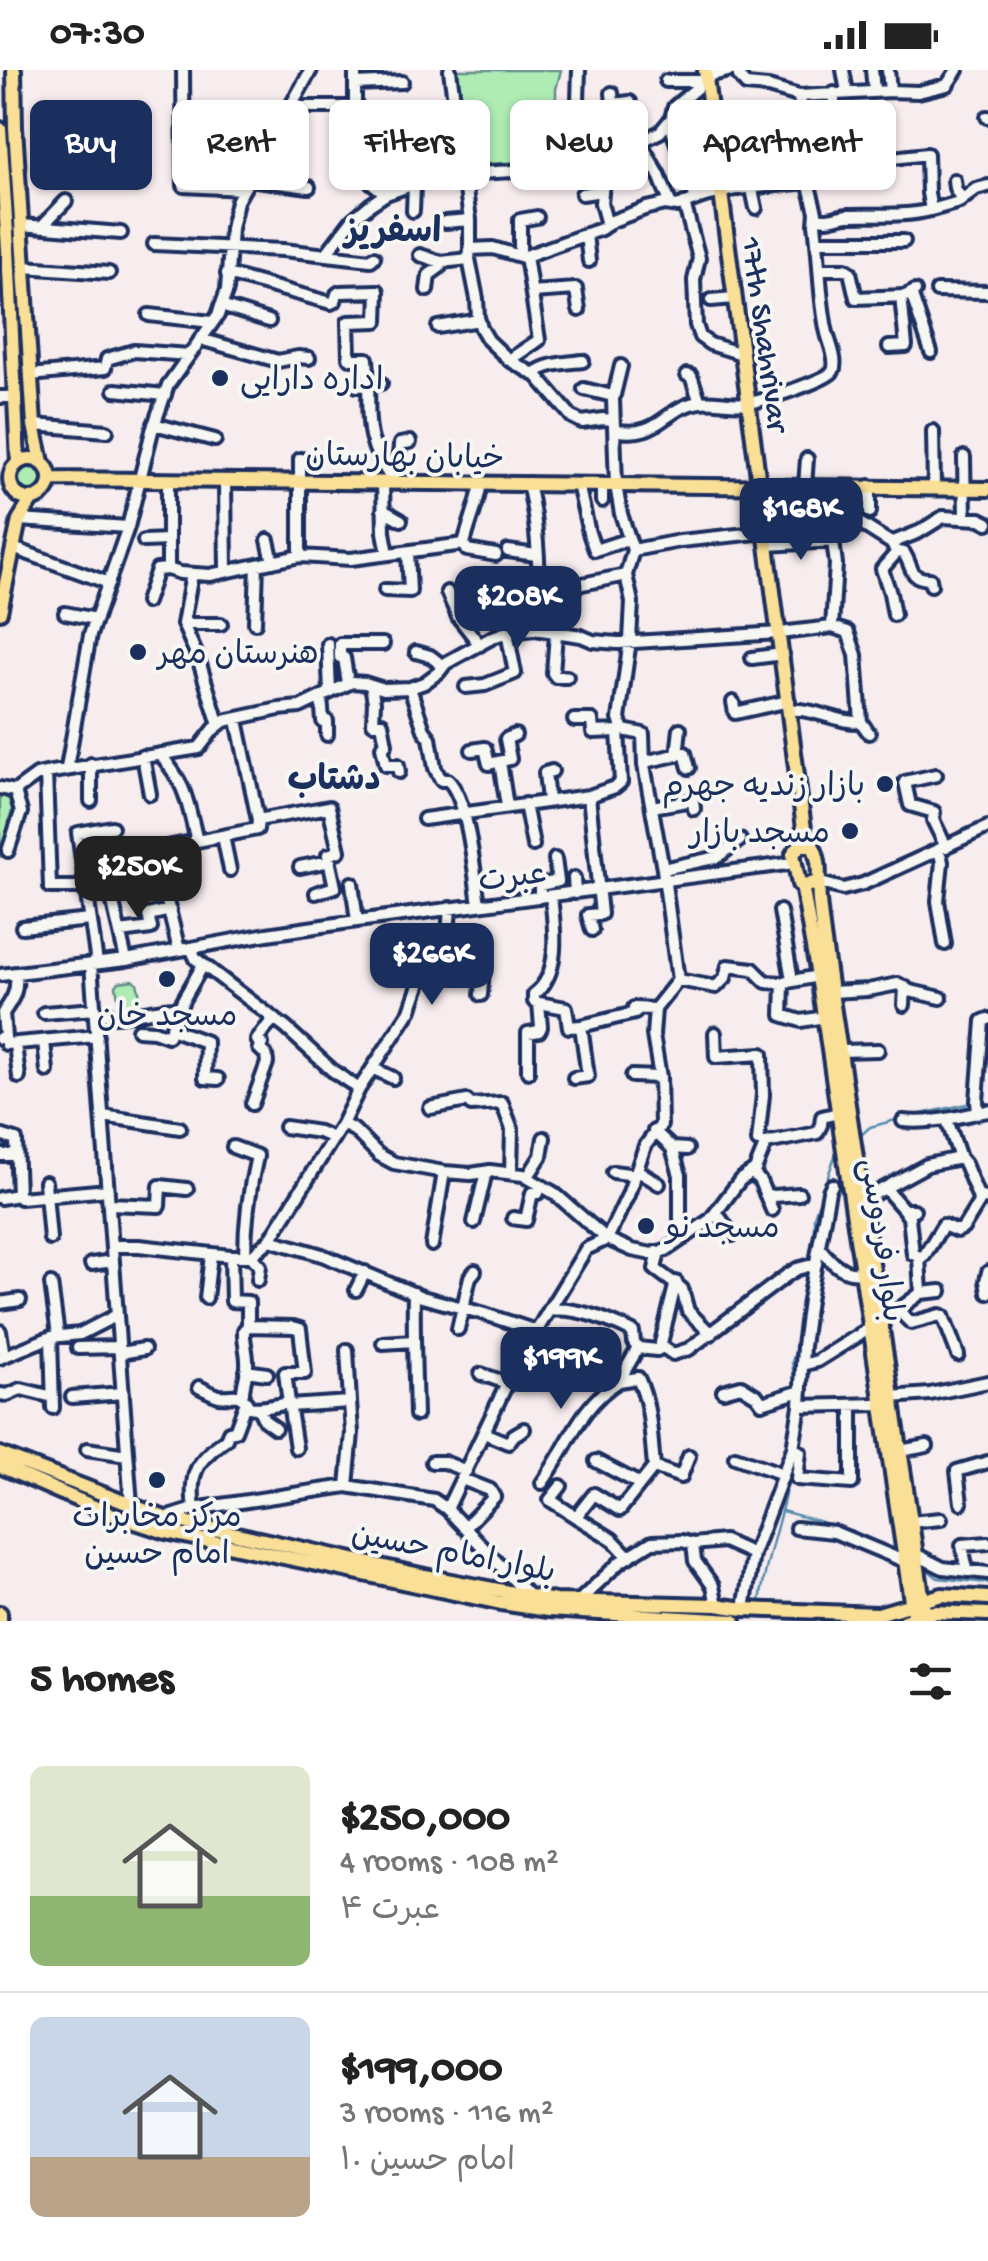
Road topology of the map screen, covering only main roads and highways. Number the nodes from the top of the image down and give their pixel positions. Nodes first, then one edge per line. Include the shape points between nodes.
1 (14, 70) edge
2 (706, 76) edge
3 (15, 128) junction
4 (0, 129) edge
5 (0, 138) edge
6 (9, 225) edge
7 (6, 345) edge
8 (756, 460) junction
9 (42, 462) junction
10 (18, 463) junction
11 (50, 479) junction
12 (5, 480) edge
13 (760, 485) junction
14 (803, 486) junction
15 (988, 489) edge
16 (16, 494) junction
17 (32, 500) junction
18 (18, 520) junction
19 (766, 535) junction
20 (4, 574) edge
21 (0, 612) edge
22 (806, 844) junction
23 (817, 882) junction
24 (802, 885) junction
25 (856, 1196) junction
26 (886, 1400) junction
27 (0, 1454) edge
28 (0, 1466) edge
29 (910, 1558) junction
30 (407, 1578) junction
31 (919, 1578) junction
32 (942, 1596) junction
33 (988, 1598) edge
34 (571, 1611) edge
35 (918, 1612) edge
36 (0, 1614) edge
37 (988, 1614) edge
38 (956, 1615) edge
39 (0, 1621) edge
40 (734, 1621) edge

1 - 3 main road
2 - 8 main road, 17th Shahrivar
3 - 4 main road
3 - 6 main road
4 - 5 main road
5 - 6 main road
6 - 7 main road
6 - 9 main road via 24,267
7 - 10 main road
8 - 13 main road, 17th Shahrivar
8 - 14 main road via 780,480
9 - 10 main road
9 - 11 main road
10 - 12 main road
11 - 13 main road, خیابان بهارستان
11 - 17 main road via 43,495
12 - 16 main road
13 - 14 main road, خیابان بهارستان
13 - 19 main road, 17th Shahrivar
14 - 15 main road, خیابان بهارستان
14 - 19 main road via 775,510
16 - 17 main road
16 - 18 main road
17 - 18 main road
18 - 20 main road
19 - 22 main road, 17th Shahrivar
20 - 21 main road
22 - 23 main road, 17th Shahrivar via 816,850
22 - 24 main road, بلوار فردوسی via 794,854
23 - 24 main road
23 - 25 main road, بلوار فردوسی
24 - 25 main road, بلوار فردوسی
25 - 26 main road, بلوار فردوسی via 879,1311
25 - 26 main road, بلوار فردوسی via 861,1272
26 - 29 main road, بلوار فردوسی
26 - 29 main road, بلوار فردوسی via 900,1452
27 - 30 main road, بلوار امام حسین via 165,1518
28 - 30 main road, بلوار امام حسین via 166,1532
29 - 31 main road, بلوار فردوسی
29 - 35 main road, بلوار فردوسی
30 - 34 main road, بلوار امام حسین via 501,1603
30 - 34 main road, بلوار امام حسین via 528,1596
31 - 32 main road
31 - 35 main road, بلوار فردوسی
32 - 33 main road
32 - 35 main road
34 - 35 main road, بلوار امام حسین via 717,1605 878,1614 899,1604
34 - 40 main road, بلوار امام حسین
35 - 38 main road
36 - 39 main road
37 - 38 main road

